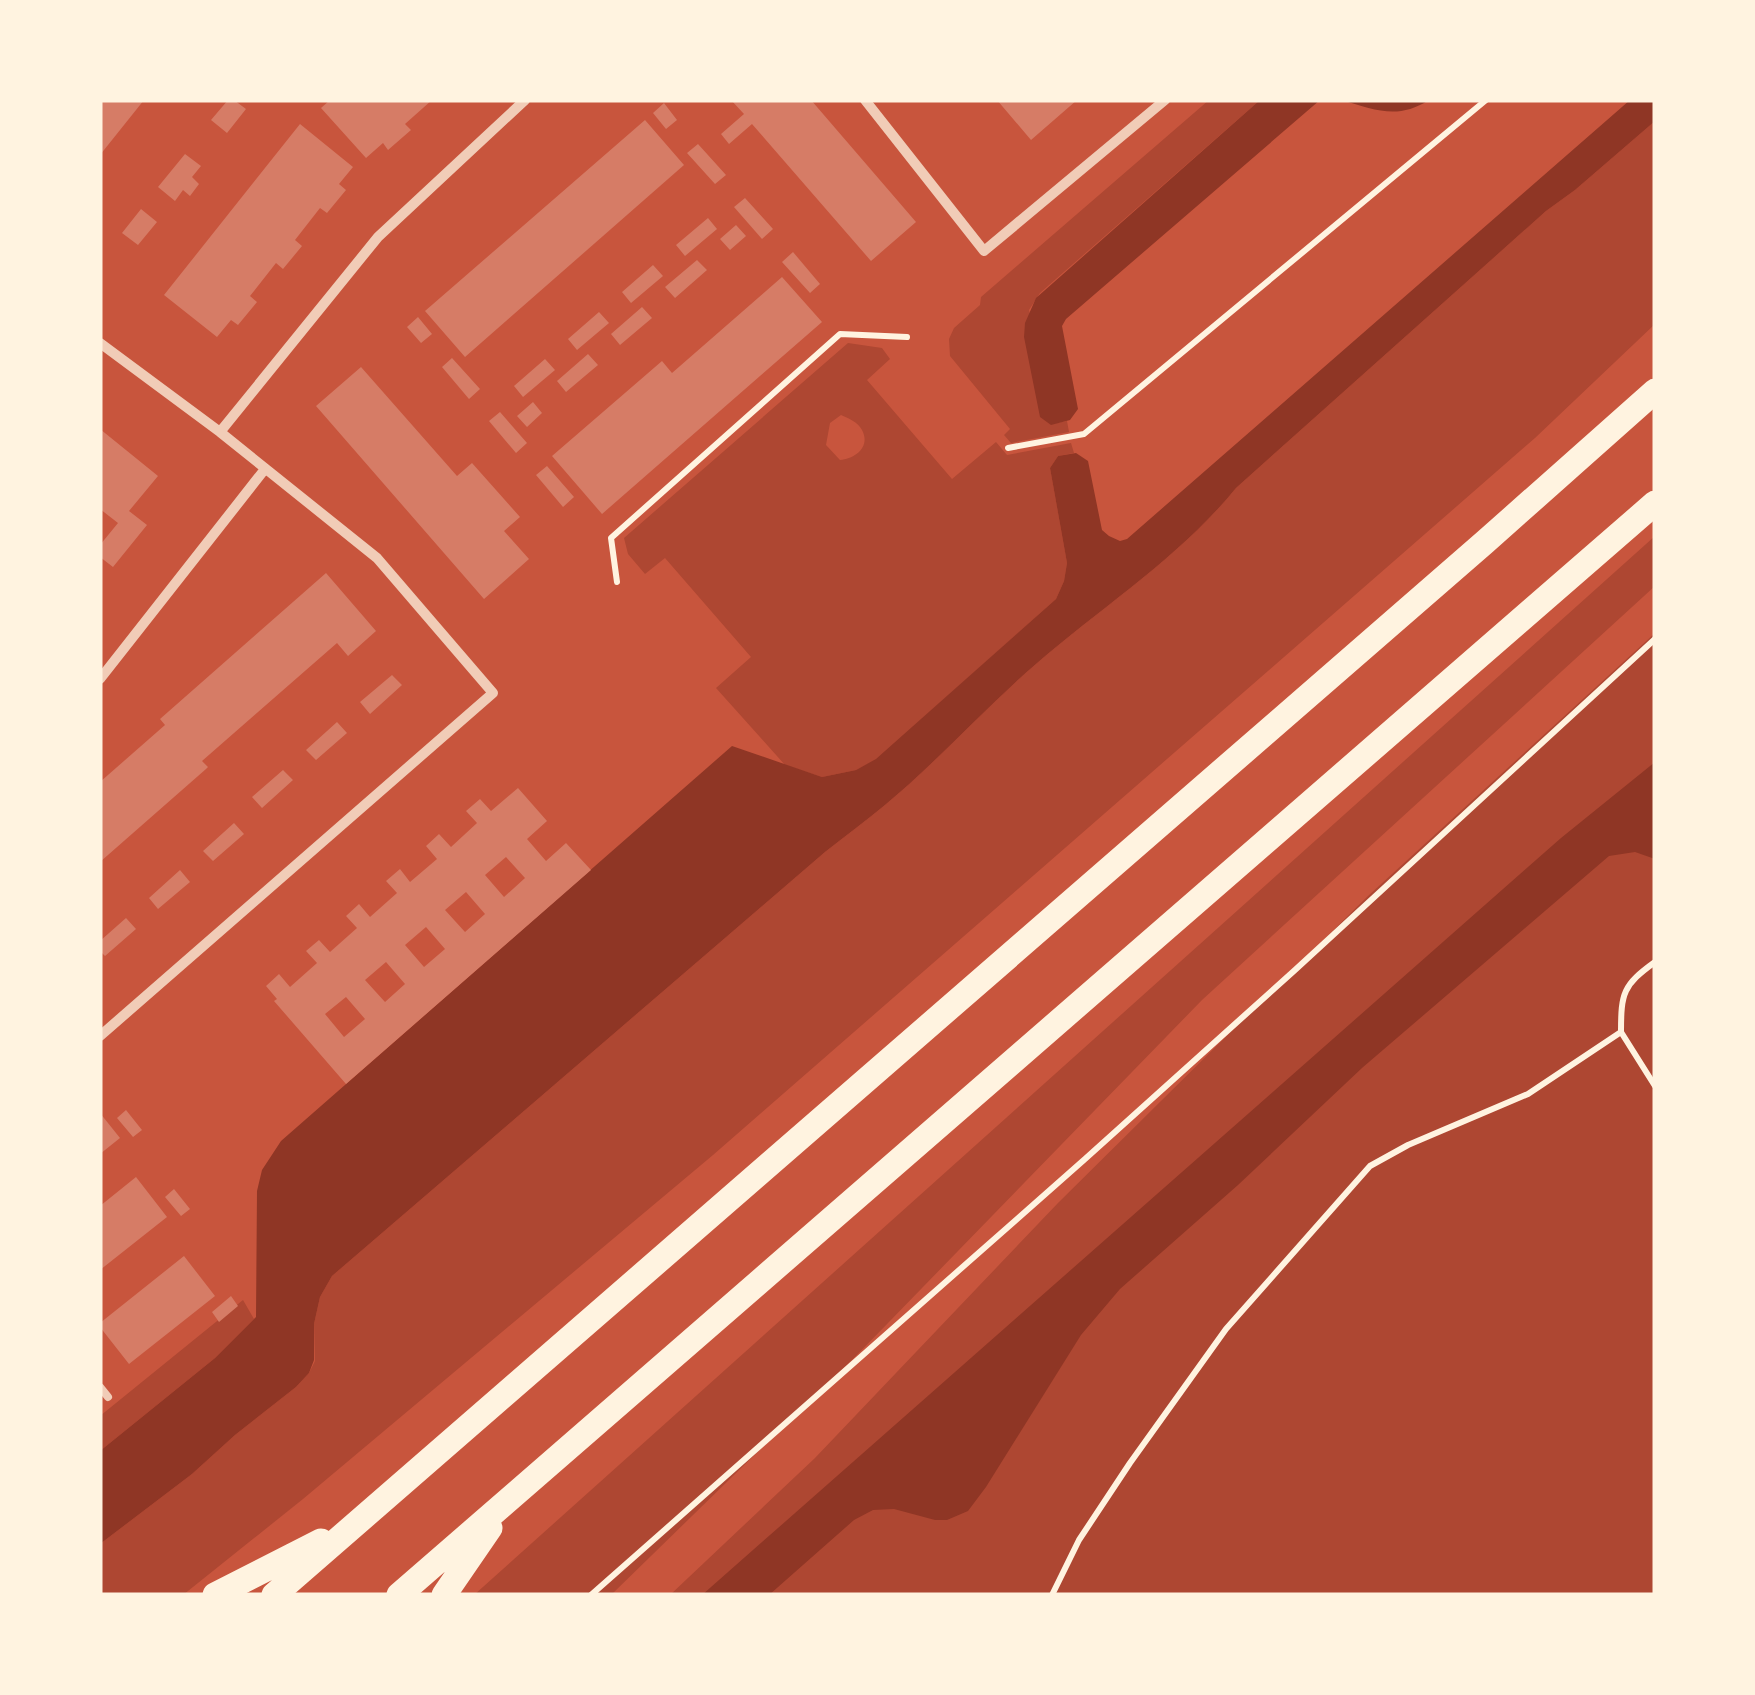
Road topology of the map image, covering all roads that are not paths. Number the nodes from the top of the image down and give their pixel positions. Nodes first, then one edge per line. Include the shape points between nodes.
1 (525, 100) edge
2 (865, 100) edge
3 (1165, 100) edge
4 (100, 344) edge
5 (1655, 390) edge
6 (220, 432) junction
7 (265, 469) junction
8 (1655, 503) edge
9 (100, 679) edge
10 (100, 1036) edge
11 (100, 1387) edge
12 (108, 1396) dead end
13 (513, 1496) junction
14 (357, 1523) junction
15 (216, 1595) edge
16 (274, 1595) edge
17 (399, 1595) edge
18 (444, 1595) edge

1 - 6 street via 378,237
2 - 3 street via 984,250
4 - 6 street
5 - 14 main road
6 - 7 street
7 - 9 street
7 - 10 street via 378,558 494,693
8 - 13 main road
11 - 12 lane
13 - 17 main road
13 - 18 main road
14 - 15 main road
14 - 16 main road

